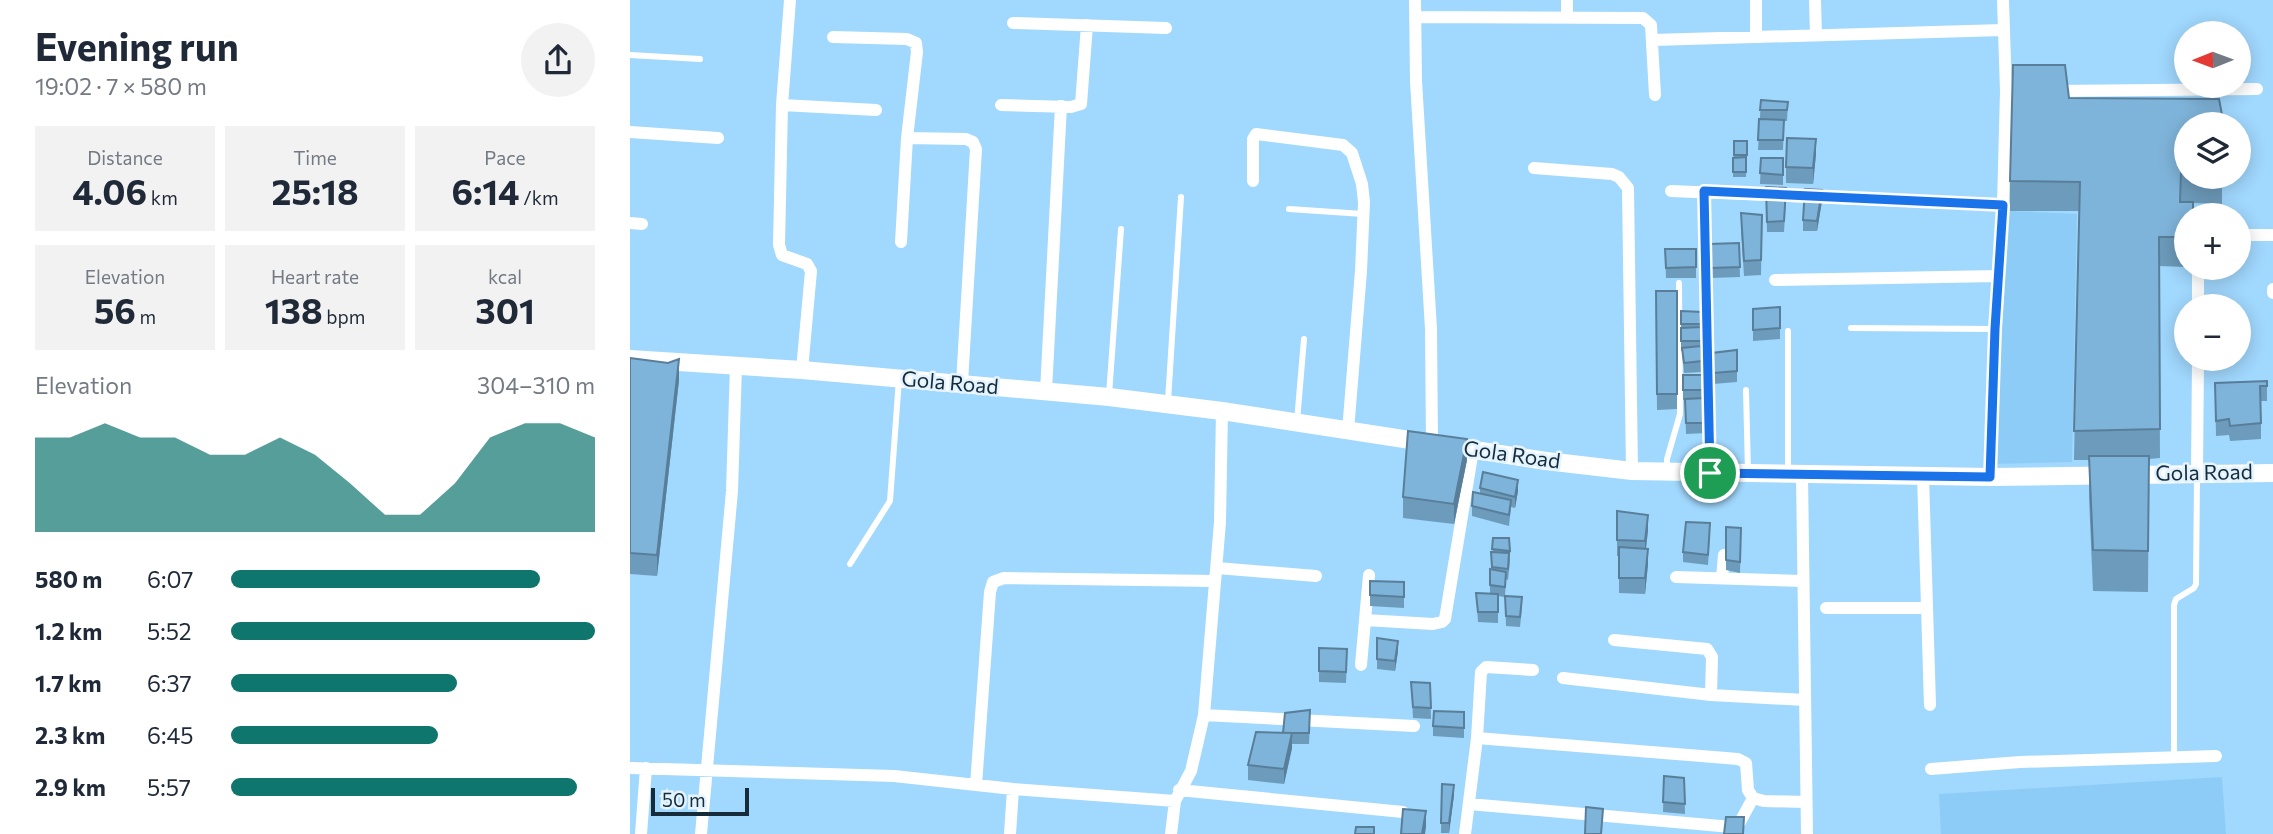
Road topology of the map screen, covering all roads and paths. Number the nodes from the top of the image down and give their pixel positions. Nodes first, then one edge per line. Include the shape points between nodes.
1 (790, 0) edge
2 (1415, 0) edge
3 (1567, 0) edge
4 (1756, 0) edge
5 (1815, 0) edge
6 (2003, 0) edge
7 (1415, 17) junction
8 (1567, 17) junction
9 (1013, 23) dead end
10 (1087, 25) junction
11 (1166, 28) dead end
12 (2003, 30) junction
13 (1816, 35) junction
14 (834, 37) dead end
15 (1756, 37) junction
16 (1652, 40) junction
17 (630, 55) edge
18 (700, 59) dead end
19 (2257, 89) dead end
20 (2006, 91) junction
21 (2020, 91) edge
22 (2048, 91) edge
23 (1655, 95) dead end
24 (782, 105) junction
25 (1002, 105) dead end
26 (1061, 106) junction
27 (876, 110) dead end
28 (630, 132) edge
29 (718, 138) dead end
30 (907, 138) junction
31 (1534, 169) dead end
32 (1253, 181) dead end
33 (1671, 191) dead end
34 (1704, 191) junction
35 (1181, 197) dead end
36 (2003, 205) junction
37 (1289, 209) dead end
38 (1363, 215) junction
39 (1121, 229) dead end
40 (2251, 235) edge
41 (2273, 235) edge
42 (901, 242) dead end
43 (1998, 276) junction
44 (1775, 280) dead end
45 (1679, 283) dead end
46 (1852, 328) dead end
47 (1995, 329) junction
48 (1788, 331) dead end
49 (1304, 339) dead end
50 (630, 359) edge
51 (736, 366) junction
52 (802, 370) junction
53 (2197, 371) edge
54 (899, 379) junction
55 (962, 383) junction
56 (1746, 390) dead end
57 (1046, 391) junction
58 (1109, 397) junction
59 (1168, 404) junction
60 (1222, 411) junction
61 (1298, 416) junction
62 (1348, 432) junction
63 (1433, 444) junction
64 (1473, 450) junction
65 (1632, 471) junction
66 (1668, 472) junction
67 (1710, 473) junction
68 (2197, 473) junction
69 (2273, 473) edge
70 (1748, 474) junction
71 (1795, 475) junction
72 (1923, 476) junction
73 (1990, 477) junction
74 (1724, 555) edge
75 (850, 564) dead end
76 (1216, 574) junction
77 (1369, 575) dead end
78 (1317, 576) dead end
79 (1676, 577) dead end
80 (1721, 578) junction
81 (1803, 581) junction
82 (1826, 608) dead end
83 (1927, 608) junction
84 (1365, 620) junction
85 (1614, 640) dead end
86 (1361, 665) dead end
87 (1533, 670) dead end
88 (1563, 678) dead end
89 (1711, 695) junction
90 (1805, 700) junction
91 (1930, 705) dead end
92 (1204, 715) junction
93 (1414, 726) dead end
94 (1477, 738) junction
95 (2216, 756) dead end
96 (2174, 757) junction
97 (630, 768) edge
98 (646, 768) junction
99 (1930, 769) dead end
100 (707, 770) junction
101 (976, 785) junction
102 (1013, 789) junction
103 (1177, 796) junction
104 (1753, 798) junction
105 (1806, 802) junction
106 (1469, 804) junction
107 (1403, 812) edge
108 (641, 834) edge
109 (701, 834) edge
110 (1010, 834) edge
111 (1171, 834) edge
112 (1465, 834) edge
113 (1807, 834) edge

1 - 24 street
2 - 7 street
3 - 8 street
4 - 15 street
5 - 13 street
6 - 12 street
7 - 8 street
7 - 63 street
8 - 16 street via 1643,18 1651,24
9 - 10 street
10 - 11 street
10 - 26 street via 1083,100 1079,106
12 - 13 street
12 - 20 street
13 - 15 street
14 - 30 street via 916,43
15 - 16 street
16 - 23 street
17 - 18 lane
19 - 22 street
20 - 21 street
20 - 36 street
24 - 27 street
24 - 52 street via 779,250 784,257 807,264 811,271
25 - 26 street
26 - 57 street
28 - 29 street
30 - 42 street
30 - 55 street via 966,139 976,149
31 - 65 street via 1612,174 1628,188
32 - 38 street via 1256,134 1343,145 1350,150 1359,174
33 - 34 street
34 - 36 street
34 - 67 street
35 - 59 lane
36 - 43 street
37 - 38 lane
38 - 62 street
39 - 58 lane
40 - 41 street
43 - 44 street
43 - 47 street
45 - 66 lane via 1680,414 1667,458
46 - 47 lane
47 - 73 street
48 - 71 lane
49 - 61 lane
50 - 51 street, Gola Road
51 - 52 street, Gola Road
51 - 100 street via 732,491
52 - 54 street, Gola Road
53 - 68 street
54 - 55 street, Gola Road
54 - 75 lane via 891,501
55 - 57 street, Gola Road
56 - 70 lane
57 - 58 street, Gola Road
58 - 59 street, Gola Road
59 - 60 street, Gola Road
60 - 61 street, Gola Road
60 - 76 street
61 - 62 street, Gola Road
62 - 63 street, Gola Road
63 - 64 street, Gola Road
64 - 65 street, Gola Road
64 - 84 street via 1445,619 1433,624
65 - 66 street, Gola Road
66 - 67 street, Gola Road
67 - 70 street, Gola Road
68 - 69 street, Gola Road
68 - 73 street, Gola Road
68 - 96 lane via 2196,584 2176,599 2174,606
70 - 71 street, Gola Road
71 - 72 street, Gola Road
71 - 81 street
72 - 73 street, Gola Road
72 - 83 street
74 - 80 street
76 - 78 street
76 - 92 street
76 - 101 street via 1004,578 993,582
77 - 84 street
79 - 80 street
80 - 81 street
81 - 90 street
82 - 83 street
83 - 91 street
84 - 86 street
85 - 89 street via 1707,649 1712,657
87 - 94 street via 1486,667 1481,672
88 - 89 street
89 - 90 street
90 - 105 street
92 - 93 street
92 - 103 street via 1191,771
94 - 104 street via 1738,760 1746,763
94 - 106 street
95 - 96 street
96 - 99 street
97 - 98 street
98 - 100 street
98 - 108 street
100 - 101 street via 894,776
100 - 109 street
101 - 102 street
102 - 103 street
102 - 110 street
103 - 107 street
103 - 111 street
104 - 105 street
104 - 106 street via 1737,826 1726,827
105 - 113 street
106 - 112 street

